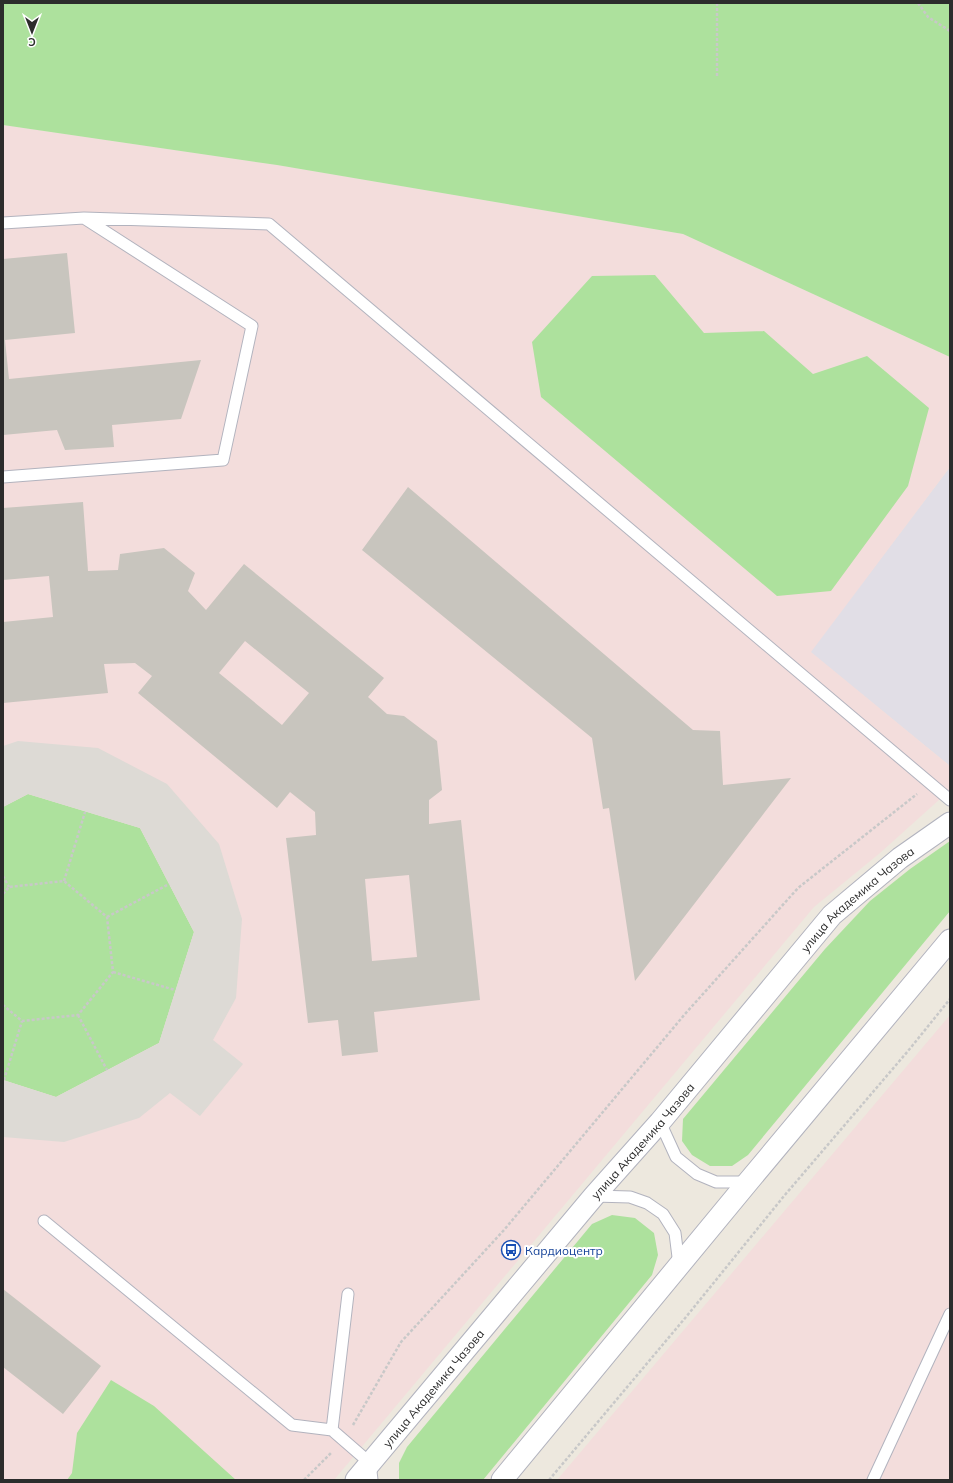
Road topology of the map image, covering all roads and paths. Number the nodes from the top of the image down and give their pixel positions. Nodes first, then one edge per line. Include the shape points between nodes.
1 (717, 3) edge
2 (918, 3) edge
3 (950, 30) edge
4 (717, 77) dead end
5 (84, 218) junction
6 (3, 223) edge
7 (3, 477) edge
8 (931, 784) junction
9 (950, 800) edge
10 (85, 812) dead end
11 (950, 823) edge
12 (3, 876) edge
13 (64, 881) junction
14 (169, 884) dead end
15 (9, 887) junction
16 (3, 894) edge
17 (108, 917) junction
18 (950, 940) edge
19 (113, 972) junction
20 (176, 990) dead end
21 (950, 999) edge
22 (3, 1005) edge
23 (78, 1015) junction
24 (22, 1021) junction
25 (107, 1070) dead end
26 (4, 1080) edge
27 (660, 1122) junction
28 (748, 1182) junction
29 (594, 1196) junction
30 (44, 1221) dead end
31 (679, 1265) junction
32 (348, 1294) dead end
33 (950, 1314) edge
34 (332, 1430) junction
35 (344, 1440) junction
36 (371, 1472) edge
37 (304, 1480) edge
38 (356, 1480) edge
39 (502, 1480) edge
40 (549, 1480) edge
41 (873, 1480) edge

1 - 4 path
2 - 3 path via 928,17
5 - 6 lane
5 - 7 lane via 252,326 223,460
5 - 8 lane via 269,224
8 - 9 lane
8 - 35 path via 798,888 685,1014 504,1230 401,1342
10 - 13 path
11 - 27 street, улица Академика Чазова via 900,858 832,915
12 - 15 path
13 - 15 path
13 - 17 path
14 - 17 path
15 - 16 path
17 - 19 path
18 - 28 street
19 - 20 path
19 - 23 path
21 - 40 path
22 - 24 path
23 - 24 path
23 - 25 path
24 - 26 path
27 - 28 lane via 676,1157 697,1174 716,1182
27 - 29 street, улица Академика Чазова
28 - 31 street
29 - 31 lane via 630,1197 647,1203 663,1214 675,1233
29 - 36 street, улица Академика Чазова
30 - 34 lane via 292,1425
31 - 39 street
32 - 34 lane
33 - 41 lane
34 - 35 lane
35 - 36 lane
35 - 37 path
36 - 38 street, улица Академика Чазова

